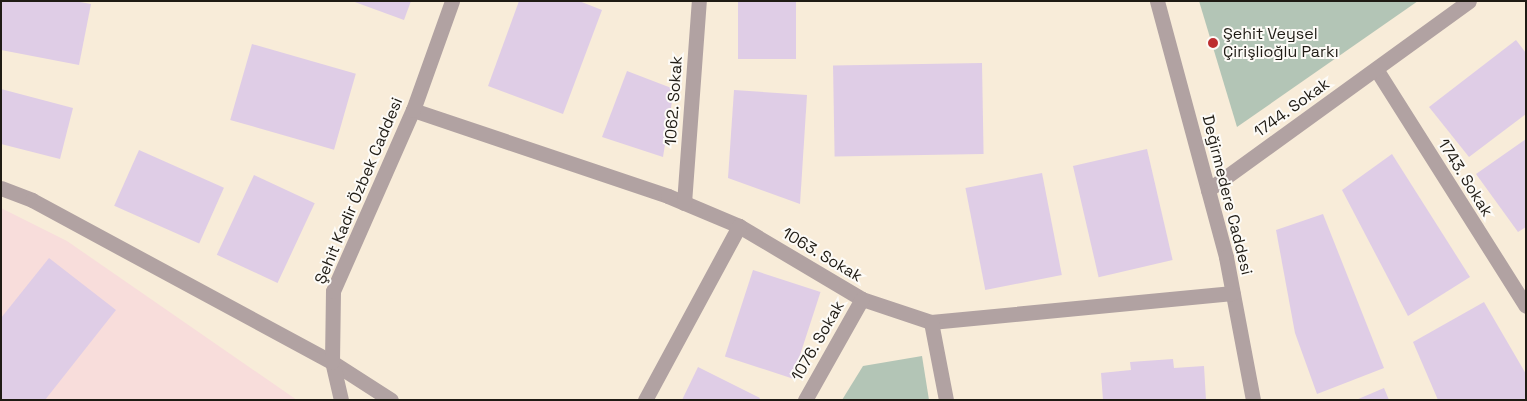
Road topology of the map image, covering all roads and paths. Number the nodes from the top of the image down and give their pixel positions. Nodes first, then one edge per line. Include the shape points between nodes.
1 (452, 1) edge
2 (699, 1) edge
3 (1157, 1) edge
4 (1469, 1) edge
5 (1376, 69) junction
6 (413, 110) junction
7 (1, 188) edge
8 (1208, 190) junction
9 (684, 203) junction
10 (739, 226) junction
11 (1233, 293) junction
12 (862, 299) junction
13 (1526, 306) edge
14 (931, 322) junction
15 (332, 362) junction
16 (341, 400) edge
17 (391, 400) edge
18 (645, 400) edge
19 (805, 400) edge
20 (946, 400) edge
21 (1253, 400) edge

1 - 6 street, Şehit Kadir Özbek Caddesi
2 - 9 street, 1062. Sokak
3 - 8 street, Değirmedere Caddesi
4 - 5 street, 1744. Sokak
5 - 8 street, 1744. Sokak
5 - 13 street, 1743. Sokak
6 - 9 street, 1063. Sokak
6 - 15 street, Şehit Kadir Özbek Caddesi via 333,291
7 - 15 street via 32,200
8 - 11 street, Değirmedere Caddesi
9 - 10 street, 1063. Sokak
10 - 12 street, 1063. Sokak
10 - 18 street
11 - 14 street, 1063. Sokak
11 - 21 street, Değirmedere Caddesi
12 - 14 street, 1063. Sokak
12 - 19 street, 1076. Sokak
14 - 20 street
15 - 16 street, Şehit Kadir Özbek Caddesi
15 - 17 street

